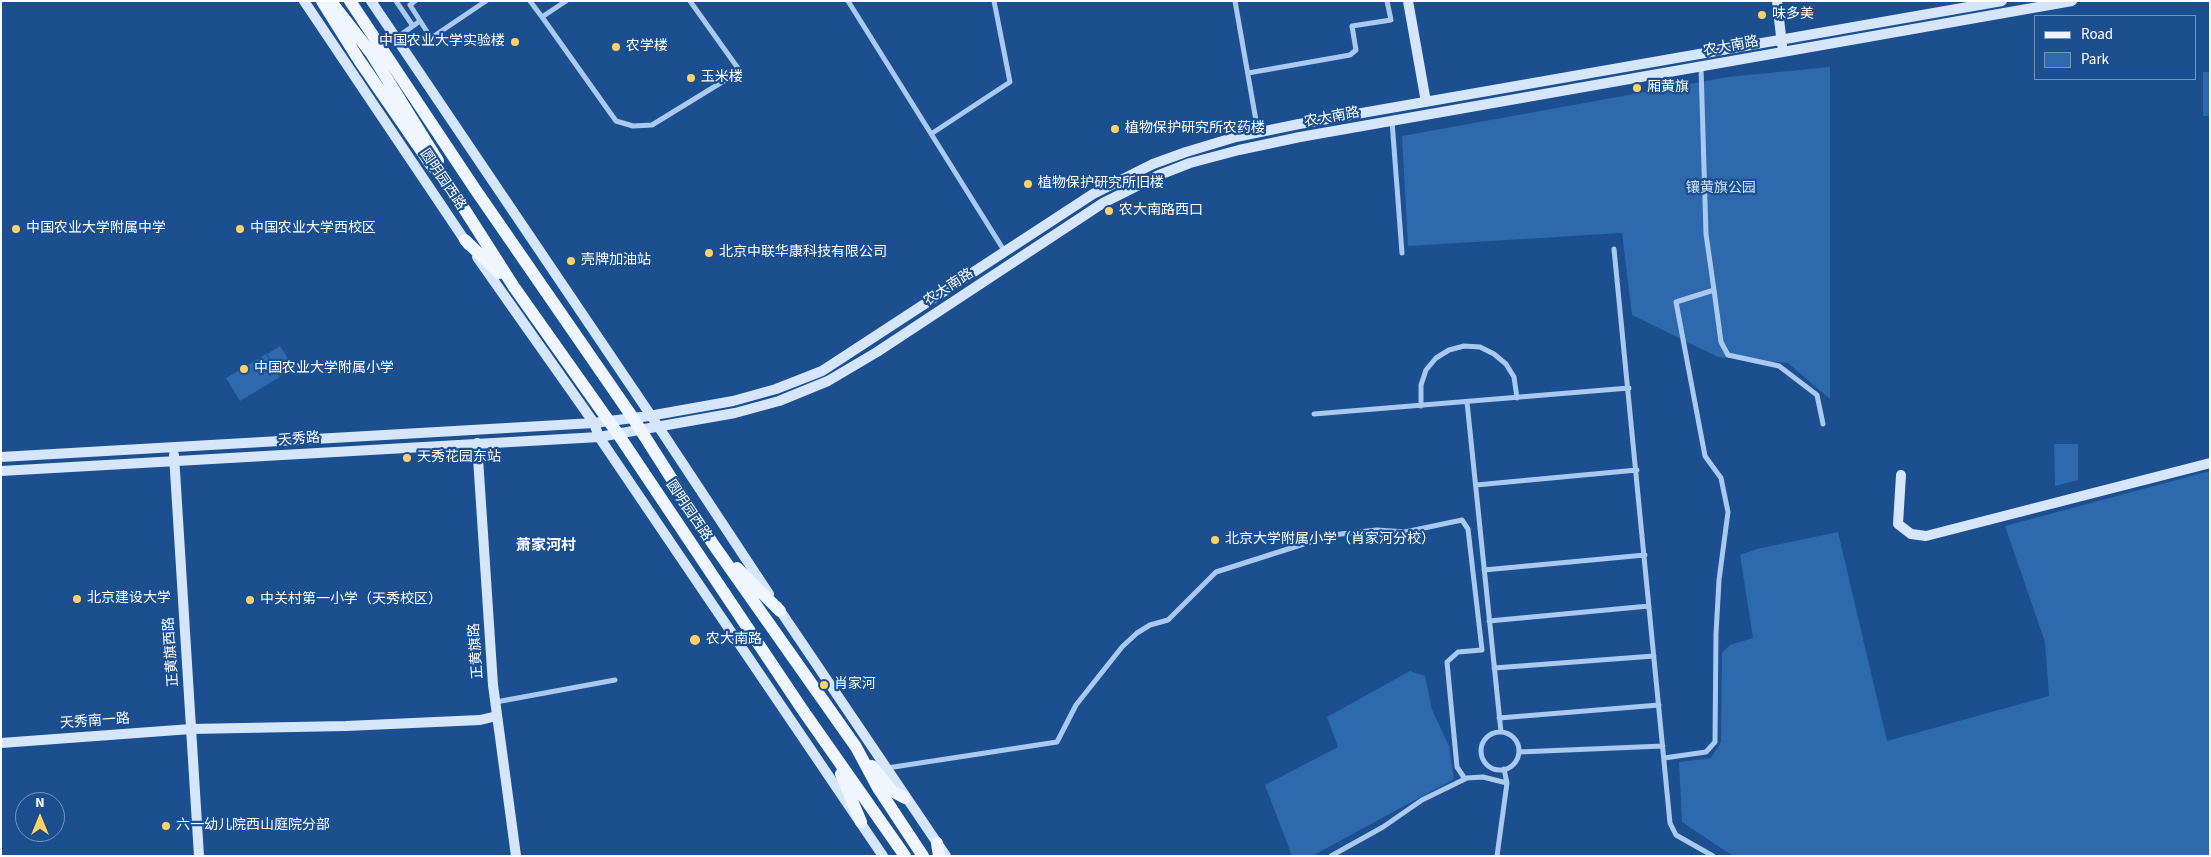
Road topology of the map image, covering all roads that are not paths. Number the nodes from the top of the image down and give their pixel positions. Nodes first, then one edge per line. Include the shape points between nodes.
1 (304, 1) edge
2 (322, 1) edge
3 (330, 1) edge
4 (350, 1) edge
5 (371, 1) edge
6 (396, 1) edge
7 (415, 1) edge
8 (486, 1) edge
9 (530, 1) edge
10 (566, 1) edge
11 (690, 1) edge
12 (848, 1) edge
13 (994, 1) edge
14 (1236, 1) edge
15 (1387, 1) edge
16 (1408, 1) edge
17 (1777, 1) edge
18 (2002, 1) edge
19 (2072, 1) edge
20 (542, 17) junction
21 (420, 21) junction
22 (413, 26) junction
23 (396, 38) junction
24 (1782, 40) junction
25 (1783, 52) junction
26 (1701, 67) junction
27 (1248, 73) junction
28 (1426, 102) junction
29 (1392, 121) junction
30 (1258, 132) junction
31 (931, 134) junction
32 (447, 182) junction
33 (464, 240) junction
34 (1614, 249) dead end
35 (1005, 252) junction
36 (1402, 253) dead end
37 (514, 287) junction
38 (1714, 290) junction
39 (1629, 388) junction
40 (1517, 398) junction
41 (1467, 402) junction
42 (1421, 406) junction
43 (1314, 414) dead end
44 (649, 416) junction
45 (633, 418) junction
46 (609, 421) junction
47 (594, 423) junction
48 (1823, 424) dead end
49 (658, 426) junction
50 (641, 430) junction
51 (618, 434) junction
52 (599, 437) junction
53 (477, 443) junction
54 (173, 447) junction
55 (1, 457) edge
56 (174, 462) junction
57 (2210, 463) edge
58 (1637, 470) junction
59 (1, 471) edge
60 (1901, 475) dead end
61 (1476, 485) junction
62 (713, 544) junction
63 (1645, 555) junction
64 (1484, 570) junction
65 (1650, 606) junction
66 (780, 611) junction
67 (1490, 622) junction
68 (1654, 656) junction
69 (1494, 668) junction
70 (615, 680) dead end
71 (495, 702) junction
72 (1659, 705) junction
73 (497, 716) junction
74 (1499, 718) junction
75 (191, 729) junction
76 (1501, 732) junction
77 (1, 743) edge
78 (1663, 746) junction
79 (856, 747) junction
80 (1519, 752) junction
81 (833, 753) junction
82 (1664, 758) junction
83 (887, 768) junction
84 (1504, 769) junction
85 (1465, 779) junction
86 (1507, 783) junction
87 (906, 798) junction
88 (861, 822) junction
89 (938, 850) edge
90 (199, 856) edge
91 (516, 856) edge
92 (883, 856) edge
93 (905, 856) edge
94 (923, 856) edge
95 (946, 856) edge
96 (1331, 856) edge
97 (1497, 856) edge
98 (1713, 856) edge

1 - 33 street, 圆明园西路
2 - 32 main road, 圆明园西路 via 432,166
3 - 32 main road, 圆明园西路 via 376,60 437,159
4 - 45 main road, 圆明园西路
5 - 23 street
6 - 22 street
7 - 21 street via 410,5
8 - 21 street via 431,38
9 - 20 street
10 - 20 street
11 - 20 street via 740,71 652,125 633,126 616,121
12 - 31 street
13 - 31 street via 1010,82
14 - 27 street
15 - 27 street via 1391,20 1352,26 1356,50 1350,55
16 - 28 street
17 - 24 street
18 - 24 street, 农大南路
19 - 25 street, 农大南路
21 - 22 street
22 - 23 street
23 - 44 street
24 - 25 street
24 - 28 street, 农大南路
25 - 26 street, 农大南路
26 - 29 street, 农大南路
26 - 38 street via 1706,234
27 - 30 street
28 - 30 street, 农大南路
29 - 36 street
29 - 49 street, 农大南路 via 1239,150 1159,174 1103,203 828,381 780,400 734,413
30 - 35 street, 农大南路 via 1186,152 1124,177 1092,194
31 - 35 street
32 - 37 main road, 圆明园西路
33 - 37 main road
33 - 47 street, 圆明园西路
34 - 39 street
35 - 44 street, 农大南路 via 822,370 776,389 733,401
37 - 46 main road, 圆明园西路
38 - 48 street via 1721,342 1728,355 1779,366 1817,395
38 - 82 street via 1676,302 1704,456 1722,478 1728,512 1719,580 1714,742 1706,752
39 - 40 street
39 - 58 street
40 - 41 street
40 - 42 street via 1514,378 1506,364 1487,350 1464,346 1436,358 1426,370 1421,385
41 - 42 street
41 - 61 street
42 - 43 street
44 - 45 street, 农大南路
44 - 49 street, 圆明园西路
45 - 46 street, 天秀路
45 - 50 main road, 圆明园西路
46 - 47 street, 天秀路
46 - 51 main road, 圆明园西路
47 - 52 street, 圆明园西路
47 - 54 street, 天秀路
49 - 50 street, 农大南路
49 - 66 street, 圆明园西路
50 - 51 street, 农大南路
50 - 62 main road, 圆明园西路
51 - 52 street, 天秀路
51 - 81 main road, 圆明园西路
52 - 53 street, 天秀路
52 - 88 street
53 - 56 street, 天秀路
53 - 71 street, 正黄旗路
54 - 55 street, 天秀路
54 - 56 street, 正黄旗西路
56 - 59 street, 天秀路
56 - 75 street, 正黄旗西路
57 - 60 street via 1926,536 1911,534 1898,524
58 - 61 street
58 - 63 street
61 - 64 street
62 - 66 main road
62 - 79 main road, 圆明园西路
63 - 64 street
63 - 65 street
64 - 67 street
65 - 67 street
65 - 68 street
66 - 83 street, 圆明园西路
67 - 69 street
68 - 69 street
68 - 72 street
69 - 74 street
70 - 71 street
71 - 73 street, 正黄旗路
72 - 74 street
72 - 78 street
73 - 75 street, 天秀南一路 via 480,720 346,726
73 - 91 street, 正黄旗路
74 - 76 street
75 - 77 street, 天秀南一路
75 - 90 street, 正黄旗西路
76 - 80 street via 1512,736
76 - 84 street via 1485,740 1482,752 1486,764
78 - 80 street
78 - 82 street
79 - 87 main road via 892,791
79 - 94 main road, 圆明园西路 via 878,788
80 - 84 street via 1515,763
81 - 88 main road
81 - 93 main road, 圆明园西路
82 - 98 street via 1670,823 1676,836
83 - 85 street via 1057,742 1076,705 1122,647 1150,625 1168,620 1216,572 1332,535 1377,530 1405,532 1462,520 1468,529 1482,650 1458,652 1447,662 1457,767
83 - 87 street, 圆明园西路
84 - 86 street
85 - 86 street via 1483,777
85 - 96 street via 1422,800 1383,827
86 - 97 street
87 - 89 street, 圆明园西路
88 - 92 street
89 - 95 street, 圆明园西路

